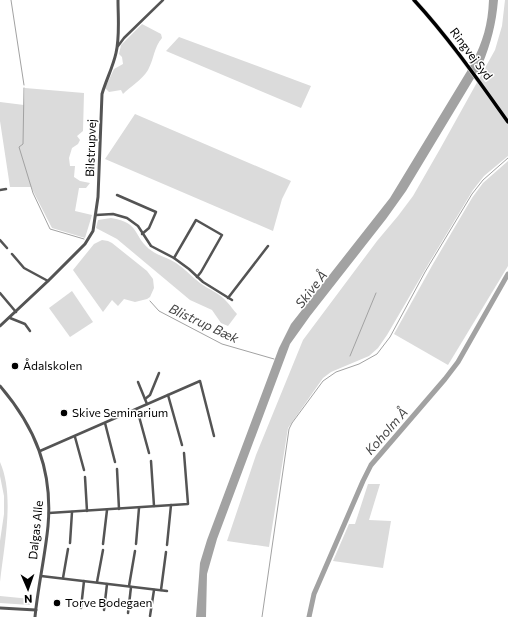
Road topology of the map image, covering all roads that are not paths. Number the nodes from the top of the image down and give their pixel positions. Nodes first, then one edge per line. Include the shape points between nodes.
1 (118, 0) edge
2 (163, 0) edge
3 (414, 0) edge
4 (118, 46) junction
5 (508, 122) edge
6 (6, 189) dead end
7 (0, 190) edge
8 (118, 195) dead end
9 (96, 215) junction
10 (142, 234) junction
11 (0, 240) edge
12 (268, 246) dead end
13 (7, 248) dead end
14 (12, 254) dead end
15 (174, 258) junction
16 (197, 277) junction
17 (48, 281) junction
18 (0, 293) edge
19 (228, 298) junction
20 (232, 300) dead end
21 (16, 312) junction
22 (10, 318) junction
23 (0, 326) edge
24 (30, 331) dead end
25 (159, 372) dead end
26 (138, 382) dead end
27 (0, 386) edge
28 (168, 395) junction
29 (145, 399) junction
30 (147, 404) junction
31 (137, 409) junction
32 (105, 423) junction
33 (214, 436) dead end
34 (75, 437) junction
35 (182, 445) dead end
36 (40, 451) junction
37 (149, 453) dead end
38 (184, 453) dead end
39 (150, 461) dead end
40 (115, 462) dead end
41 (117, 469) dead end
42 (84, 470) dead end
43 (85, 477) dead end
44 (171, 505) junction
45 (154, 506) junction
46 (138, 508) junction
47 (119, 509) junction
48 (107, 510) junction
49 (87, 511) junction
50 (72, 512) junction
51 (49, 513) junction
52 (70, 543) dead end
53 (103, 544) dead end
54 (136, 544) dead end
55 (167, 545) dead end
56 (68, 549) dead end
57 (102, 550) dead end
58 (135, 551) dead end
59 (166, 552) dead end
60 (40, 576) junction
61 (64, 578) junction
62 (84, 581) junction
63 (96, 582) junction
64 (107, 584) junction
65 (130, 587) junction
66 (154, 590) junction
67 (161, 590) junction
68 (167, 591) dead end
69 (0, 608) edge
70 (81, 608) dead end
71 (36, 610) junction
72 (104, 610) dead end
73 (128, 613) dead end
74 (150, 616) dead end
75 (35, 617) edge

1 - 4 street, Bilstrupvej
2 - 4 street
3 - 5 main road, Ringvej Syd via 460,55
4 - 9 street, Bilstrupvej via 102,94
6 - 7 street
8 - 10 street via 156,212 149,228
9 - 10 street via 113,214 127,218 138,226
9 - 17 street, Bilstrupvej via 93,232 87,242
10 - 15 street via 151,246
11 - 13 street
12 - 19 street
14 - 17 street via 24,268
15 - 16 street
15 - 16 street via 196,220 222,235
16 - 19 street
17 - 21 street, Bilstrupvej
18 - 21 street
19 - 20 street
21 - 22 street, Bilstrupvej
22 - 23 street, Bilstrupvej
22 - 24 street via 25,324
25 - 29 street via 150,395
26 - 29 street
27 - 36 street, Dalgas Alle via 23,416
28 - 30 street
28 - 33 street via 200,381
28 - 35 street
29 - 30 street
30 - 31 street
31 - 32 street
31 - 37 street
32 - 34 street
32 - 40 street
34 - 36 street
34 - 42 street
36 - 51 street, Dalgas Alle via 47,482
38 - 44 street via 188,504
39 - 45 street
41 - 47 street
43 - 49 street
44 - 45 street
44 - 55 street
45 - 46 street
46 - 47 street
46 - 54 street
47 - 48 street
48 - 49 street
48 - 53 street
49 - 50 street
50 - 51 street
50 - 52 street
51 - 60 street, Dalgas Alle
56 - 61 street
57 - 63 street
58 - 65 street
59 - 67 street
60 - 61 street
60 - 71 street, Dalgas Alle
61 - 62 street
62 - 63 street
62 - 70 street
63 - 64 street
64 - 65 street
64 - 72 street
65 - 66 street
65 - 73 street
66 - 67 street
66 - 74 street
67 - 68 street
69 - 71 street
71 - 75 street, Dalgas Alle

